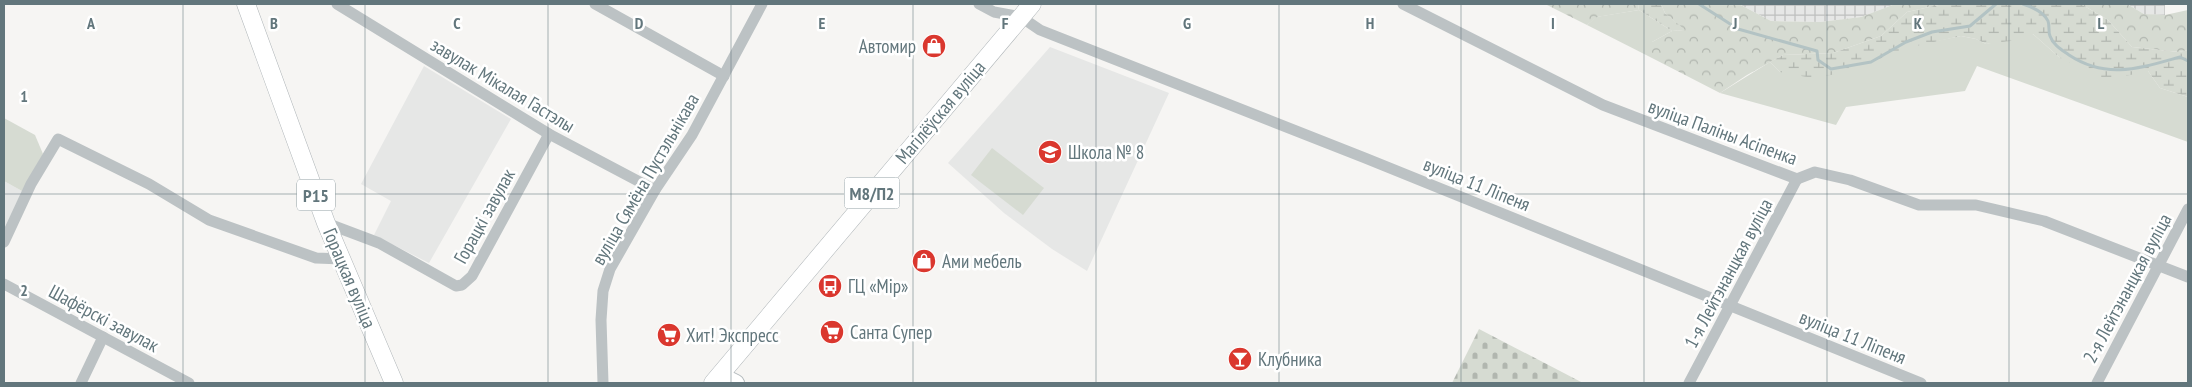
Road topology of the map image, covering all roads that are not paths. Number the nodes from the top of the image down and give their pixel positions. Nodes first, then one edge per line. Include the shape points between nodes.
1 (246, 4) edge
2 (337, 4) edge
3 (595, 4) edge
4 (762, 4) edge
5 (979, 4) edge
6 (1403, 4) edge
7 (1027, 10) edge
8 (724, 76) junction
9 (549, 134) junction
10 (1797, 180) junction
11 (654, 190) junction
12 (2188, 209) edge
13 (326, 223) junction
14 (4, 242) edge
15 (343, 259) junction
16 (2159, 266) junction
17 (2188, 276) edge
18 (4, 284) edge
19 (1730, 306) junction
20 (102, 338) junction
21 (716, 379) edge
22 (81, 383) edge
23 (189, 383) edge
24 (394, 383) edge
25 (603, 383) edge
26 (736, 383) edge
27 (1689, 383) edge
28 (1921, 383) edge
29 (2097, 383) edge

1 - 13 main road, Горацкая вуліца / Р15
2 - 9 street, завулак Мікалая Гастэлы
3 - 8 street
4 - 8 street, вуліца Сямёна Пустэльнікава
5 - 7 street via 994,12
6 - 10 street, вуліца Паліны Асіпенка via 1603,105
7 - 19 street, вуліца 11 Ліпеня via 1040,30
7 - 21 main road, Магілёўская вуліца / М8/П2
8 - 11 street, вуліца Сямёна Пустэльнікава via 692,135
9 - 11 street, завулак Мікалая Гастэлы
9 - 13 street, Горацкі завулак via 472,276 462,285 456,286 379,244
10 - 16 street, вуліца Паліны Асіпенка via 1815,172 1850,180 1919,205 1976,205 2044,221
10 - 19 street, 1-я Лейтэнанцкая вуліца
11 - 25 street, вуліца Сямёна Пустэльнікава via 610,269 601,320
12 - 16 street, 2-я Лейтэнанцкая вуліца
13 - 15 main road, Горацкая вуліца / Р15
14 - 15 street via 31,184 58,139 149,184 209,220 316,258
15 - 24 main road, Горацкая вуліца / Р15
16 - 17 street, вуліца Паліны Асіпенка
16 - 29 street, 2-я Лейтэнанцкая вуліца
18 - 20 street, Шафёрскі завулак
19 - 27 street, 1-я Лейтэнанцкая вуліца
19 - 28 street, вуліца 11 Ліпеня
20 - 22 street
20 - 23 street, Шафёрскі завулак
21 - 26 main road

